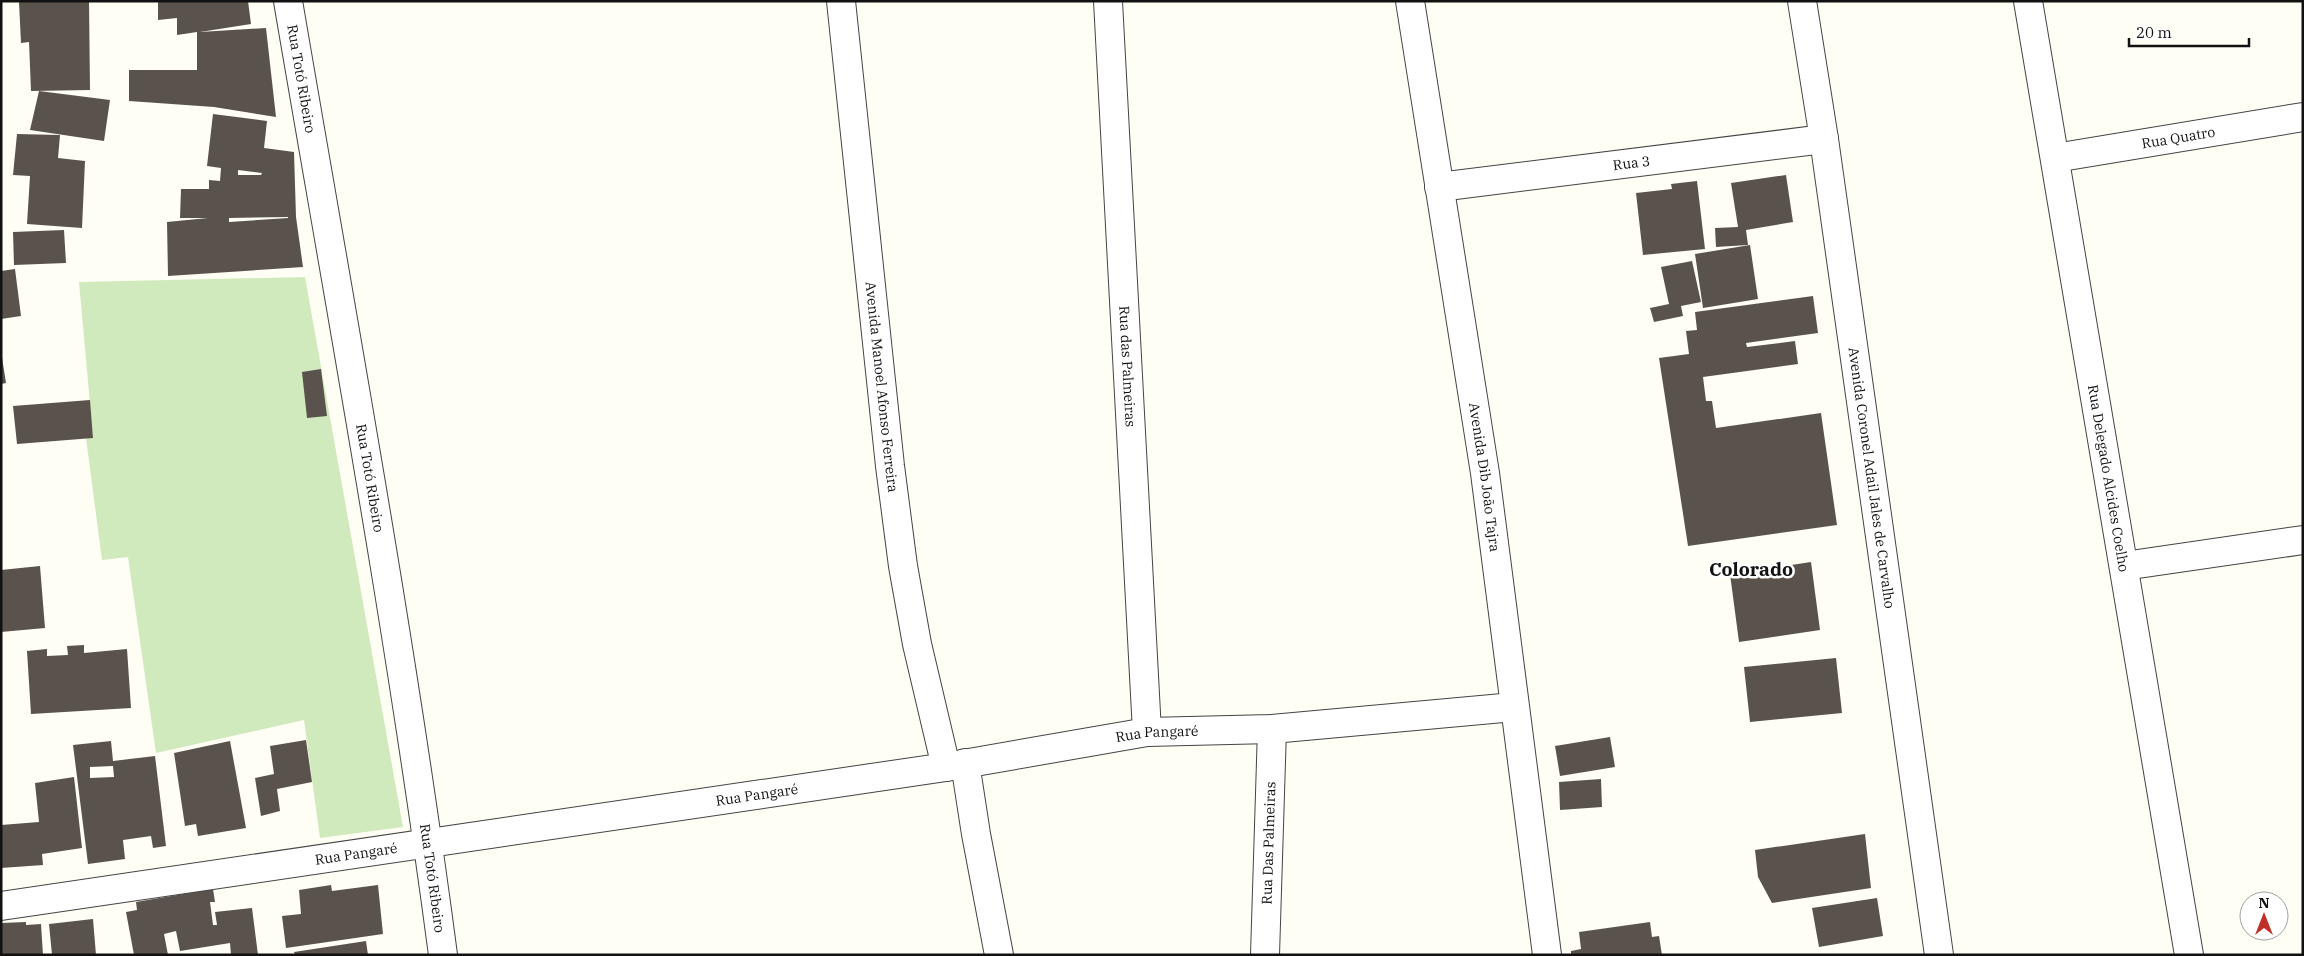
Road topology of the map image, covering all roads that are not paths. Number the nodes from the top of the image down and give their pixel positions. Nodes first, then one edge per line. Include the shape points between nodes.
1 (288, 1) edge
2 (841, 1) edge
3 (1108, 1) edge
4 (1410, 1) edge
5 (1802, 1) edge
6 (2028, 1) edge
7 (2303, 116) edge
8 (1824, 139) junction
9 (2055, 158) junction
10 (1439, 187) junction
11 (2303, 540) edge
12 (2124, 566) junction
13 (1514, 707) junction
14 (1272, 730) junction
15 (1147, 732) junction
16 (956, 765) junction
17 (429, 844) junction
18 (1, 906) edge
19 (443, 955) edge
20 (999, 955) edge
21 (1265, 955) edge
22 (1547, 955) edge
23 (1939, 955) edge
24 (2189, 955) edge

1 - 17 street, Rua Totó Ribeiro
2 - 16 street, Avenida Manoel Afonso Ferreira via 903,566 917,644
3 - 15 street, Rua das Palmeiras
4 - 10 street, Avenida Dib João Tajra
5 - 8 street, Avenida Coronel Adail Jales de Carvalho
6 - 9 street, Rua Delegado Alcides Coelho
7 - 9 street, Rua Quatro
8 - 10 street, Rua 3
8 - 23 street, Avenida Coronel Adail Jales de Carvalho
9 - 12 street, Rua Delegado Alcides Coelho
10 - 13 street, Avenida Dib João Tajra via 1485,473
11 - 12 street
12 - 24 street, Rua Delegado Alcides Coelho
13 - 14 street, Rua Pangaré
13 - 22 street, Avenida Dib João Tajra
14 - 15 street, Rua Pangaré
14 - 21 street, Rua Das Palmeiras
15 - 16 street, Rua Pangaré
16 - 17 street, Rua Pangaré
16 - 20 street, Avenida Manoel Afonso Ferreira via 976,834
17 - 18 street, Rua Pangaré
17 - 19 street, Rua Totó Ribeiro

